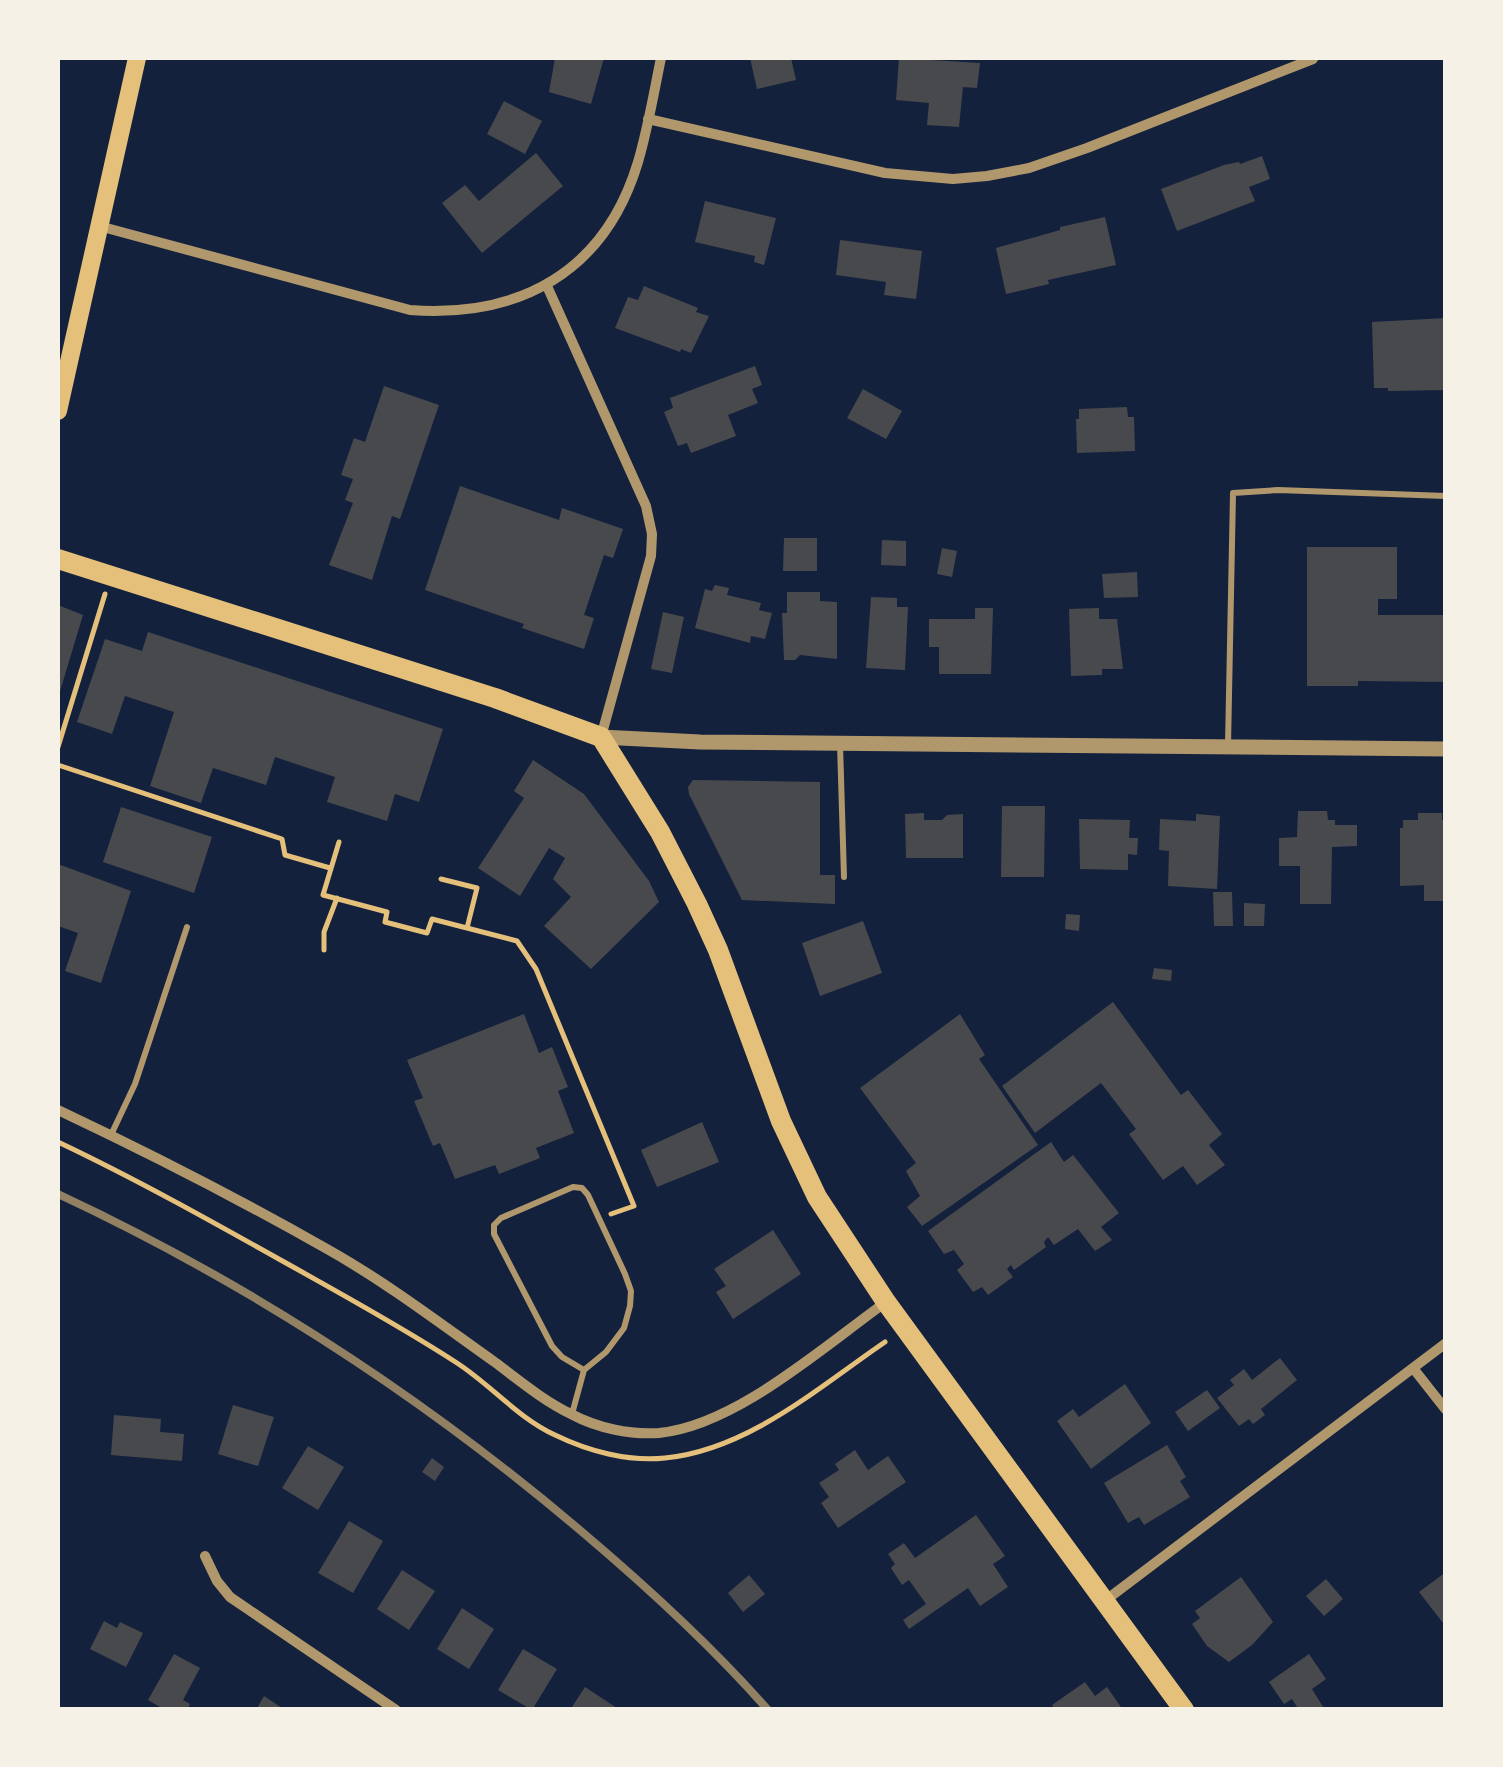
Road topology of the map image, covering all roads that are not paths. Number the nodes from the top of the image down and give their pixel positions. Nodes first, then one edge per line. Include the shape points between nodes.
1 (137, 58) edge
2 (661, 58) edge
3 (1313, 59) edge
4 (648, 119) junction
5 (99, 226) junction
6 (546, 286) junction
7 (58, 411) edge
8 (1446, 496) edge
9 (58, 559) edge
10 (600, 736) junction
11 (840, 744) junction
12 (1228, 746) junction
13 (1446, 749) edge
14 (844, 877) dead end
15 (187, 927) dead end
16 (58, 1110) edge
17 (111, 1136) junction
18 (886, 1302) junction
19 (1446, 1343) edge
20 (1413, 1368) junction
21 (584, 1370) junction
22 (1446, 1410) edge
23 (572, 1415) junction
24 (205, 1556) dead end
25 (1106, 1600) junction
26 (396, 1710) edge
27 (1184, 1710) edge

1 - 5 main road
2 - 4 street
3 - 4 street via 1087,148 987,176 885,173
4 - 6 street via 638,164 603,234
5 - 6 street via 410,310 477,308
5 - 7 main road
6 - 10 street via 646,506 652,534
8 - 12 lane via 1233,494
9 - 10 main road
10 - 11 street
10 - 18 main road via 697,904 799,1161
11 - 12 street
11 - 14 lane
12 - 13 street
15 - 17 lane
16 - 17 street
17 - 23 street via 330,1250
18 - 23 street via 744,1403 704,1423 634,1432
18 - 25 main road
19 - 20 street
20 - 22 street
20 - 25 street
21 - 21 lane via 624,1328 631,1291 588,1194 573,1187 500,1218 494,1234 540,1329 562,1357
21 - 23 lane
24 - 26 street via 230,1597
25 - 27 main road

